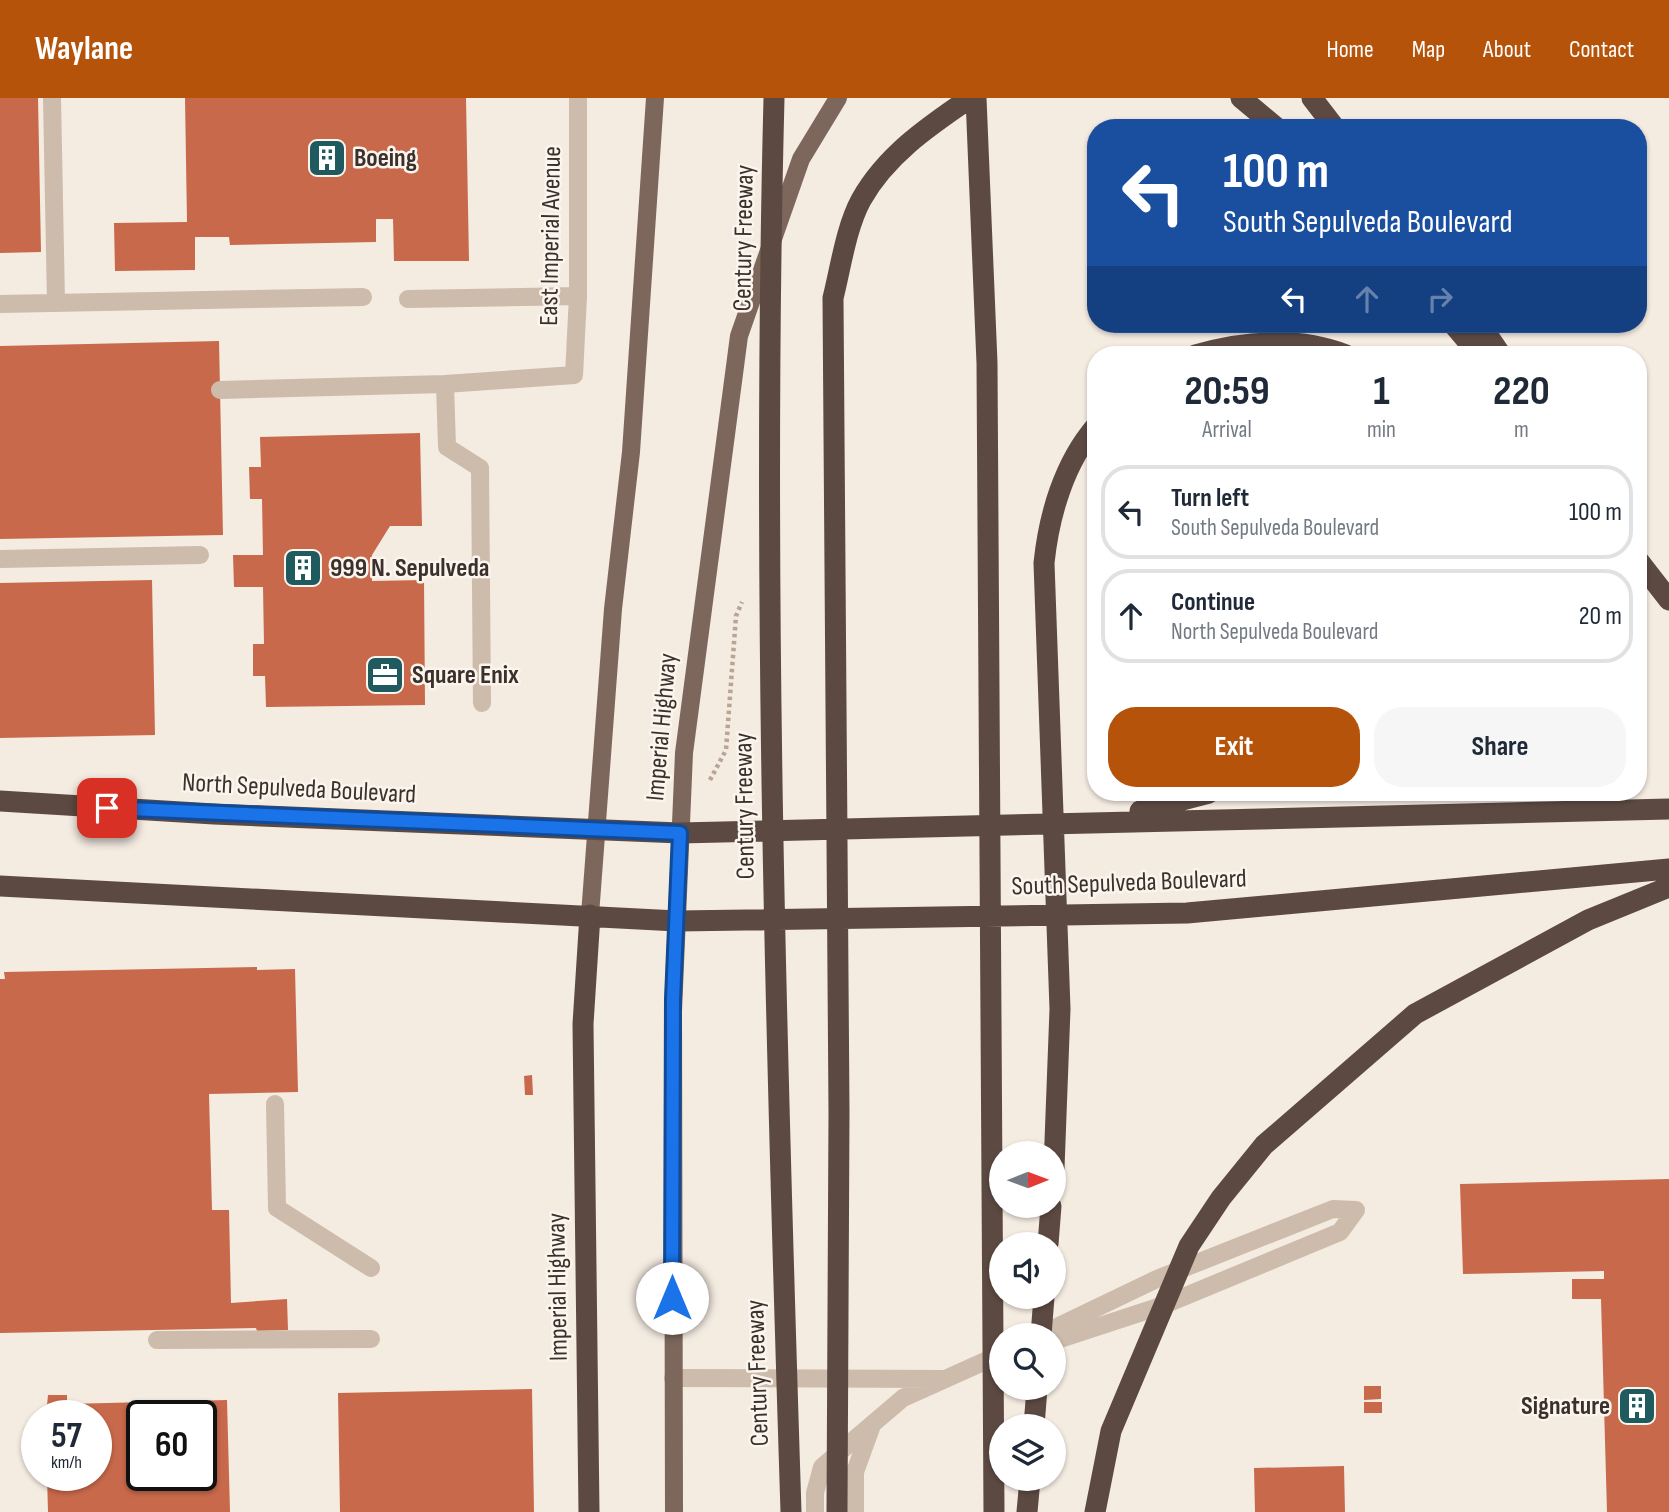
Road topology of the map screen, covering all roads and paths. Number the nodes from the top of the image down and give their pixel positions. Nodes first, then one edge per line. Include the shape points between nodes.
1 (52, 98) edge
2 (578, 98) edge
3 (655, 98) edge
4 (774, 98) edge
5 (838, 98) edge
6 (970, 98) edge
7 (976, 98) edge
8 (1241, 98) edge
9 (1312, 98) edge
10 (1266, 119) edge
11 (1328, 119) edge
12 (578, 296) junction
13 (363, 297) dead end
14 (408, 299) dead end
15 (56, 303) junction
16 (0, 304) edge
17 (1232, 346) edge
18 (1306, 346) edge
19 (444, 384) junction
20 (220, 390) dead end
21 (1087, 439) edge
22 (200, 555) dead end
23 (0, 559) edge
24 (1647, 572) edge
25 (1669, 600) edge
26 (736, 616) dead end
27 (482, 703) dead end
28 (726, 750) dead end
29 (0, 801) edge
30 (1178, 801) edge
31 (1669, 809) edge
32 (1105, 820) junction
33 (595, 830) junction
34 (680, 833) junction
35 (1669, 869) edge
36 (0, 886) edge
37 (1669, 887) edge
38 (590, 915) junction
39 (677, 921) junction
40 (275, 1104) dead end
41 (1055, 1141) edge
42 (371, 1268) dead end
43 (1065, 1323) edge
44 (1066, 1337) edge
45 (371, 1339) dead end
46 (158, 1340) dead end
47 (989, 1361) edge
48 (673, 1378) junction
49 (945, 1379) junction
50 (871, 1428) junction
51 (1029, 1491) edge
52 (589, 1512) edge
53 (674, 1512) edge
54 (791, 1512) edge
55 (815, 1512) edge
56 (837, 1512) edge
57 (855, 1512) edge
58 (995, 1512) edge
59 (1027, 1512) edge
60 (1095, 1512) edge

1 - 15 street
2 - 12 street, East Imperial Avenue
3 - 33 main road, Imperial Highway via 632,439
4 - 54 highway, Century Freeway via 768,558
5 - 34 main road, Imperial Highway via 801,159 739,336 684,753
6 - 56 highway via 908,141 862,200 833,298
7 - 58 highway via 987,363
8 - 10 highway
9 - 11 highway
12 - 14 street
12 - 19 street, East Imperial Avenue via 574,375
13 - 15 street
15 - 16 street
17 - 18 highway
19 - 20 street
19 - 27 street via 447,447 480,468
21 - 41 highway via 1059,494 1044,563 1060,1009
22 - 23 street
24 - 25 highway
26 - 28 path
29 - 33 highway, North Sepulveda Boulevard
30 - 32 highway
31 - 32 highway
32 - 34 highway
33 - 34 highway
33 - 38 main road, Imperial Highway
34 - 39 main road, Imperial Highway
35 - 39 highway, South Sepulveda Boulevard via 1187,913
36 - 38 highway
37 - 60 highway via 1588,920 1415,1014 1264,1145 1189,1247 1111,1431
38 - 39 highway, South Sepulveda Boulevard
38 - 52 highway, Imperial Highway via 583,1024
39 - 48 main road, Imperial Highway
40 - 42 street via 277,1208
43 - 44 street via 1159,1278 1333,1209 1356,1210 1340,1232 1164,1306
45 - 46 street
47 - 49 street
48 - 49 street
48 - 53 main road, Imperial Highway
49 - 50 street via 903,1398
50 - 55 street via 822,1467
50 - 57 street via 855,1472
51 - 59 highway

